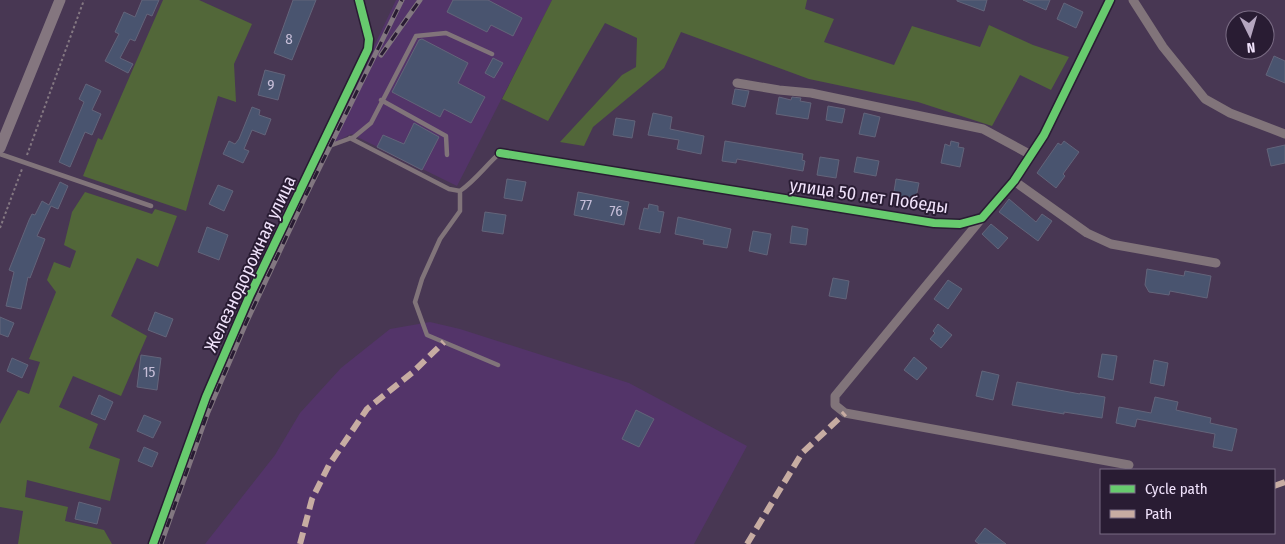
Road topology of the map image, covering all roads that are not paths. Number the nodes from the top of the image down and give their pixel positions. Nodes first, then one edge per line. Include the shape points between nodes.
1 (60, 0) edge
2 (359, 0) edge
3 (1110, 0) edge
4 (1132, 0) edge
5 (492, 54) dead end
6 (737, 83) dead end
7 (382, 100) junction
8 (1285, 134) edge
9 (350, 138) junction
10 (0, 148) edge
11 (320, 150) junction
12 (500, 152) joint
13 (0, 154) edge
14 (447, 155) dead end
15 (1031, 155) junction
16 (1014, 181) junction
17 (460, 191) junction
18 (151, 206) dead end
19 (982, 218) junction
20 (1216, 263) dead end
21 (498, 365) dead end
22 (1129, 465) dead end
23 (153, 544) edge

1 - 10 main road
2 - 11 street, Железнодорожная улица via 369,38 368,49
3 - 15 street via 1044,136
4 - 8 street via 1163,47 1206,99 1230,113
5 - 7 lane via 446,33 416,36
6 - 15 street via 811,93 983,129
7 - 9 lane via 371,123
7 - 14 lane via 446,136
9 - 11 lane
9 - 17 lane via 449,190
11 - 23 street, Железнодорожная улица via 206,397
12 - 17 lane via 473,182
12 - 19 street, улица 50 лет Победы via 934,223 960,224
13 - 18 lane
15 - 16 street
16 - 19 street
16 - 20 street via 1087,233 1111,244
17 - 21 lane via 460,211 440,239 415,302 427,336
19 - 22 street via 835,396 835,405 845,413

